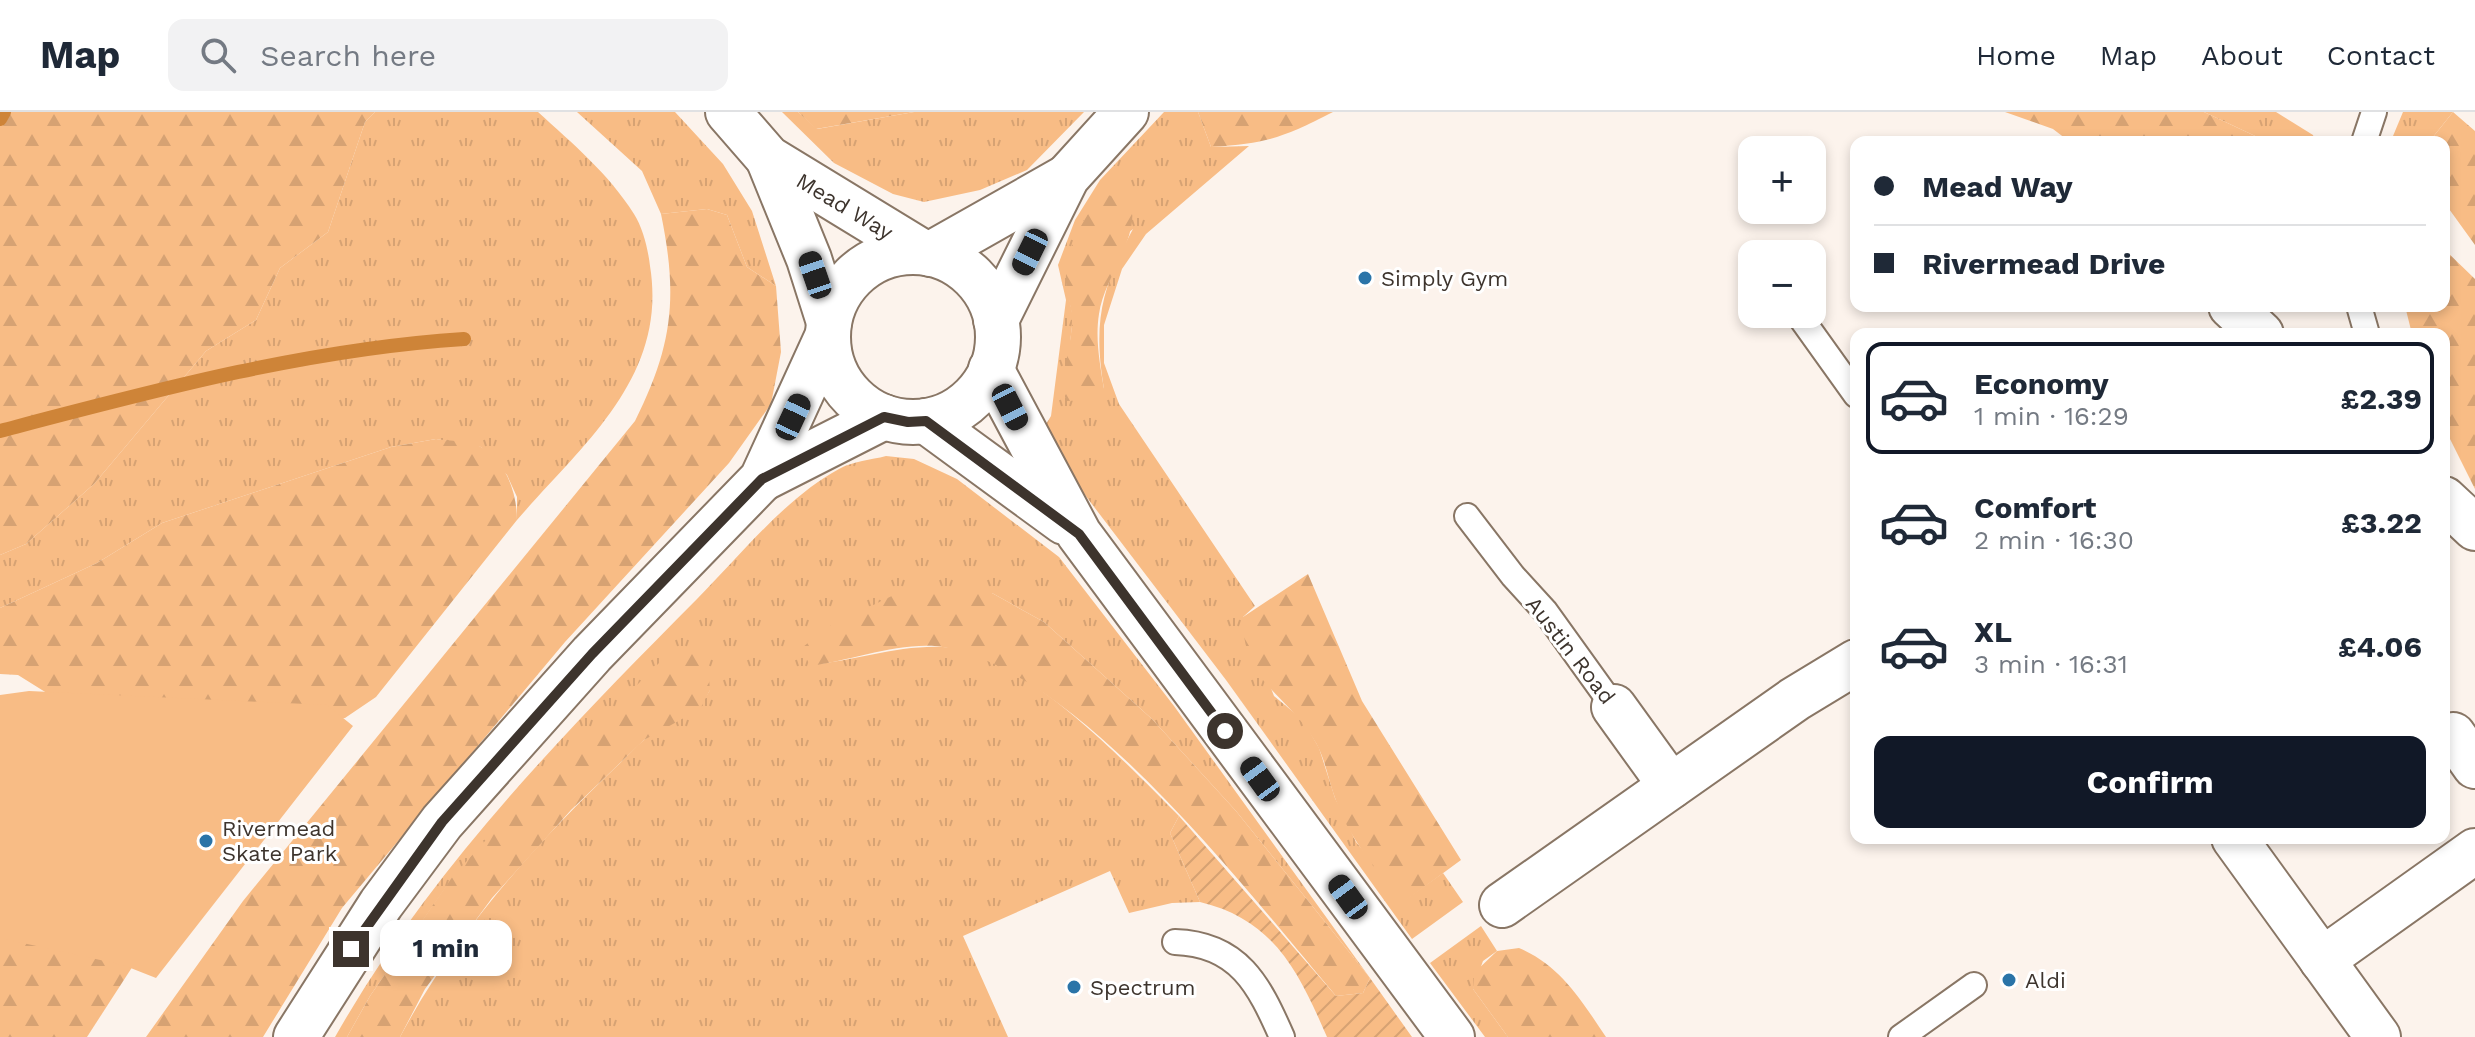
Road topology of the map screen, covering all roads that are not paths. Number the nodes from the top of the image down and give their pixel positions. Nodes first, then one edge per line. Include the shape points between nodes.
1 (728, 112) edge
2 (1126, 112) edge
3 (2374, 112) edge
4 (2366, 136) edge
5 (768, 158) junction
6 (1067, 177) junction
7 (927, 253) junction
8 (2237, 312) edge
9 (996, 320) junction
10 (1808, 328) edge
11 (2255, 328) edge
12 (828, 330) junction
13 (991, 369) junction
14 (1850, 387) edge
15 (905, 419) junction
16 (762, 479) junction
17 (2450, 505) edge
18 (1467, 516) dead end
19 (2475, 528) edge
20 (1079, 534) junction
21 (1850, 666) edge
22 (1614, 707) joint
23 (1671, 786) junction
24 (2238, 844) edge
25 (2475, 851) edge
26 (1502, 905) dead end
27 (1175, 942) dead end
28 (2322, 960) junction
29 (1974, 985) dead end
30 (296, 1037) edge
31 (1282, 1037) edge
32 (1452, 1037) edge
33 (1901, 1037) edge
34 (2378, 1037) edge

1 - 5 main road, Mead Way
2 - 6 main road
3 - 4 lane
5 - 7 main road, Mead Way
5 - 12 main road, Mead Way via 809,259
6 - 7 main road
6 - 9 main road
7 - 9 main road via 966,271 982,287
7 - 12 main road via 897,253 854,274 839,294
8 - 11 main road
9 - 13 main road via 997,352
10 - 14 lane
12 - 15 main road via 832,366 844,388 862,406
12 - 16 main road
13 - 15 main road via 975,396 955,411
13 - 20 main road
15 - 16 main road
15 - 20 main road
16 - 30 main road via 592,654 442,822 381,904
17 - 19 main road
18 - 22 lane, Austin Road
20 - 32 main road
21 - 23 main road
22 - 23 main road, Austin Road
23 - 26 main road
24 - 28 main road
25 - 28 main road
27 - 31 lane via 1213,947 1252,978
28 - 34 main road
29 - 33 lane

